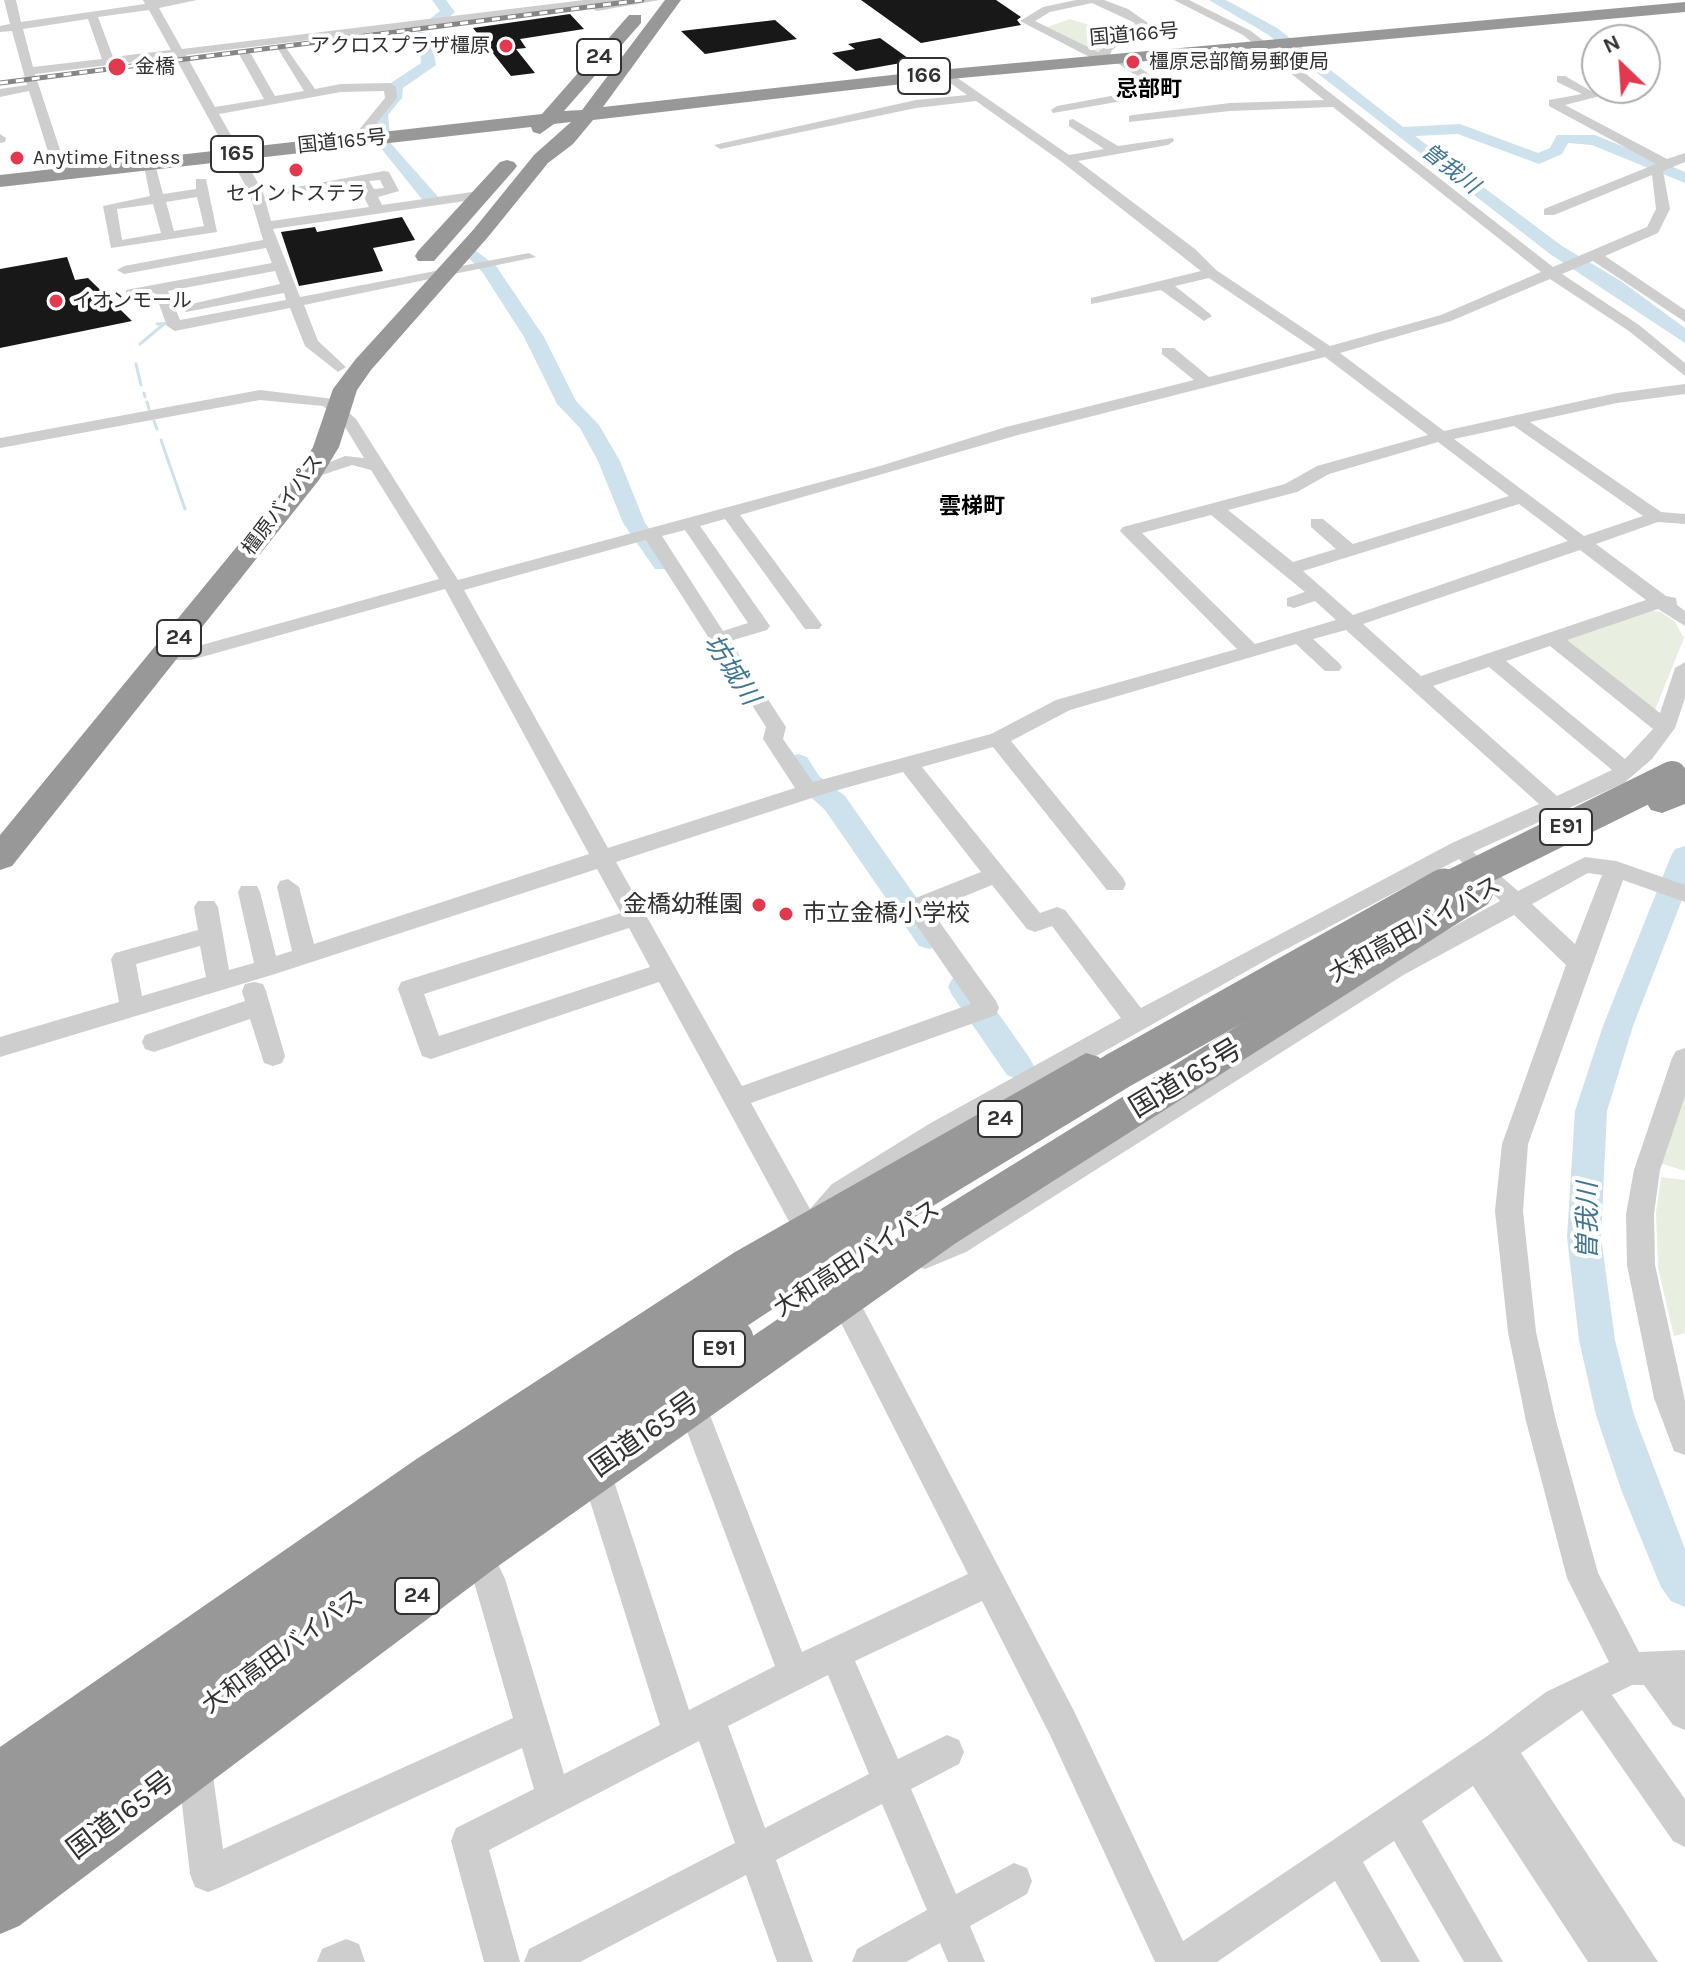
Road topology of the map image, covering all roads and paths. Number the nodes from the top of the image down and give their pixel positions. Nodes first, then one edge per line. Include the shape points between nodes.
1 (10, 0) edge
2 (191, 0) edge
3 (611, 0) edge
4 (656, 0) edge
5 (673, 0) edge
6 (1093, 0) edge
7 (1180, 0) edge
8 (151, 3) edge
9 (1685, 7) edge
10 (92, 15) junction
11 (16, 27) junction
12 (0, 29) edge
13 (418, 29) junction
14 (385, 33) junction
15 (1261, 45) junction
16 (284, 49) junction
17 (245, 54) junction
18 (180, 58) junction
19 (1107, 58) junction
20 (108, 60) junction
21 (30, 71) junction
22 (946, 74) junction
23 (1561, 79) dead end
24 (33, 87) junction
25 (1164, 90) junction
26 (314, 92) junction
27 (0, 93) edge
28 (1222, 96) dead end
29 (978, 97) junction
30 (276, 100) junction
31 (1336, 103) junction
32 (324, 105) dead end
33 (1191, 107) junction
34 (211, 112) junction
35 (288, 114) dead end
36 (588, 114) junction
37 (1108, 115) dead end
38 (1156, 116) junction
39 (1133, 119) dead end
40 (1074, 122) junction
41 (541, 126) junction
42 (1044, 130) junction
43 (365, 140) junction
44 (720, 145) dead end
45 (1115, 150) junction
46 (235, 155) junction
47 (1685, 157) edge
48 (1067, 159) junction
49 (148, 164) junction
50 (1659, 166) junction
51 (61, 174) junction
52 (361, 178) junction
53 (0, 181) edge
54 (520, 184) junction
55 (253, 187) junction
56 (486, 188) junction
57 (288, 190) junction
58 (370, 194) junction
59 (159, 198) junction
60 (332, 200) junction
61 (294, 205) dead end
62 (378, 210) junction
63 (1549, 212) dead end
64 (265, 226) junction
65 (169, 237) junction
66 (272, 243) junction
67 (529, 257) dead end
68 (1597, 257) junction
69 (281, 266) junction
70 (124, 270) dead end
71 (444, 273) junction
72 (1211, 273) junction
73 (1558, 273) junction
74 (402, 283) junction
75 (1165, 286) junction
76 (160, 288) junction
77 (131, 293) dead end
78 (294, 296) junction
79 (1096, 301) dead end
80 (382, 305) dead end
81 (1204, 316) dead end
82 (1685, 317) edge
83 (355, 342) dead end
84 (1168, 351) dead end
85 (1327, 352) junction
86 (338, 367) junction
87 (1685, 371) edge
88 (1207, 383) junction
89 (1685, 389) edge
90 (330, 404) junction
91 (1518, 421) junction
92 (1438, 437) junction
93 (0, 443) edge
94 (380, 467) junction
95 (310, 474) junction
96 (1521, 498) junction
97 (1215, 509) junction
98 (729, 512) junction
99 (1657, 517) junction
100 (1685, 519) edge
101 (689, 522) junction
102 (1317, 523) dead end
103 (644, 534) junction
104 (1582, 544) junction
105 (1350, 551) junction
106 (1290, 569) junction
107 (452, 585) junction
108 (1318, 594) junction
109 (1294, 602) dead end
110 (1660, 602) junction
111 (1685, 602) edge
112 (1685, 620) edge
113 (1348, 623) junction
114 (812, 625) dead end
115 (1299, 637) junction
116 (1552, 638) junction
117 (716, 639) junction
118 (1252, 652) junction
119 (167, 654) junction
120 (1492, 659) junction
121 (1332, 667) dead end
122 (1685, 668) edge
123 (1417, 684) junction
124 (1665, 728) junction
125 (998, 739) junction
126 (908, 764) junction
127 (1626, 771) junction
128 (1679, 784) edge
129 (815, 790) junction
130 (1555, 806) junction
131 (0, 821) edge
132 (0, 858) edge
133 (603, 859) junction
134 (1619, 870) junction
135 (995, 875) junction
136 (1477, 881) junction
137 (1115, 884) dead end
138 (288, 887) dead end
139 (249, 892) dead end
140 (1685, 894) edge
141 (206, 907) dead end
142 (636, 917) junction
143 (210, 935) junction
144 (305, 956) junction
145 (1579, 963) junction
146 (258, 971) junction
147 (665, 971) junction
148 (219, 981) junction
149 (258, 1006) junction
150 (132, 1007) junction
151 (1137, 1021) junction
152 (154, 1042) dead end
153 (0, 1047) edge
154 (273, 1056) dead end
155 (1685, 1058) edge
156 (737, 1098) junction
157 (808, 1230) junction
158 (856, 1290) junction
159 (611, 1356) junction
160 (675, 1413) junction
161 (1685, 1441) edge
162 (595, 1469) junction
163 (434, 1474) junction
164 (477, 1552) junction
165 (989, 1581) junction
166 (189, 1644) junction
167 (835, 1653) junction
168 (1657, 1668) edge
169 (794, 1674) junction
170 (1588, 1690) junction
171 (1685, 1713) edge
172 (694, 1725) junction
173 (531, 1727) junction
174 (947, 1752) dead end
175 (1488, 1756) junction
176 (199, 1758) junction
177 (0, 1778) edge
178 (890, 1781) junction
179 (554, 1798) junction
180 (1399, 1816) junction
181 (0, 1822) edge
182 (1685, 1829) edge
183 (756, 1851) junction
184 (1340, 1856) junction
185 (0, 1861) edge
186 (1014, 1881) dead end
187 (0, 1907) edge
188 (947, 1917) junction
189 (335, 1962) edge
190 (347, 1962) edge
191 (502, 1962) edge
192 (542, 1962) edge
193 (795, 1962) edge
194 (870, 1962) edge
195 (967, 1962) edge
196 (1174, 1962) edge
197 (1185, 1962) edge
198 (1402, 1962) edge
199 (1485, 1962) edge
200 (1610, 1962) edge
201 (1640, 1962) edge

1 - 11 street
2 - 8 street
3 - 13 street via 444,15
4 - 13 street
4 - 41 highway, 24 via 601,54
5 - 36 highway, 橿原バイパス / 24
6 - 19 street via 1142,23
6 - 19 street via 1047,9 1026,21
7 - 15 street via 1239,27
8 - 10 street
8 - 18 street
9 - 15 highway, 国道166号 / 166
10 - 11 street
10 - 20 street
11 - 12 street
11 - 21 street via 16,45
13 - 14 street
14 - 16 street
14 - 18 street
15 - 19 highway, 国道166号 / 166
15 - 31 street
16 - 17 street
16 - 26 street
17 - 18 street
17 - 30 street
18 - 20 street
18 - 34 street
19 - 22 highway, 国道166号 / 166
19 - 25 street
20 - 21 street
21 - 24 street
22 - 29 street
22 - 36 highway, 国道166号 / 166
23 - 50 street via 1594,96 1553,103
24 - 27 street
24 - 51 street
25 - 33 street
25 - 40 street via 1054,107
26 - 30 street
26 - 32 street
26 - 43 street via 390,87 391,98 364,131
28 - 33 street
29 - 42 street
29 - 44 street via 916,104
30 - 34 street
30 - 35 street
31 - 33 street
31 - 73 street
33 - 38 street
34 - 46 street
36 - 41 highway
36 - 54 highway, 橿原バイパス / 24
37 - 40 street
38 - 39 street
38 - 45 street via 1172,136
40 - 42 street
40 - 45 street
41 - 43 highway, 国道165号 / 165
41 - 56 highway, 24
42 - 48 street
43 - 46 highway, 国道165号 / 165
45 - 48 street
46 - 49 highway, 国道165号 / 165
46 - 55 street
47 - 50 street
48 - 72 street
49 - 51 highway, 国道165号 / 165
49 - 59 street
50 - 63 street
50 - 68 street via 1660,220 1653,230
51 - 53 highway, 国道165号 / 165
52 - 58 street
52 - 58 street via 384,175 392,191
52 - 60 street
54 - 56 highway
54 - 71 highway, 橿原バイパス / 24
55 - 57 street
55 - 64 street
56 - 62 street
56 - 74 highway, 24
57 - 60 street
57 - 61 street
58 - 62 street
59 - 65 street
59 - 65 street via 202,187 212,229
59 - 65 street via 110,206 116,245
60 - 62 street
60 - 64 street
64 - 66 street
66 - 69 street
66 - 70 street
67 - 71 street
68 - 73 street
68 - 82 street
69 - 76 street
69 - 78 street
71 - 74 street
71 - 90 highway, 橿原バイパス / 24
72 - 75 street
72 - 85 street
73 - 85 street via 1446,318
73 - 87 street
74 - 78 street
74 - 80 highway, 24
75 - 79 street
75 - 81 street
76 - 77 street
76 - 78 street via 173,319
78 - 86 street via 317,351
83 - 86 highway, 橿原バイパス / 24
84 - 88 street
85 - 88 street
85 - 92 street
86 - 90 highway, 橿原バイパス / 24
88 - 98 street via 1012,431
89 - 91 street
90 - 93 street via 279,395 243,397
90 - 94 street
90 - 95 highway, 橿原バイパス / 24 via 326,447
90 - 131 highway, 橿原バイパス / 24 via 296,467 202,587
91 - 92 street
91 - 99 street
92 - 96 street
92 - 97 street
94 - 95 street via 351,460
94 - 107 street
95 - 119 highway, 橿原バイパス / 24
96 - 104 street
96 - 105 street
97 - 106 street
97 - 118 street via 1129,531
98 - 101 street
98 - 114 street
99 - 100 street
99 - 104 street
101 - 103 street
101 - 117 street via 760,626
102 - 105 street
103 - 107 street
103 - 117 street
104 - 110 street
104 - 113 street
105 - 106 street
106 - 108 street
107 - 119 street via 191,654
107 - 133 street
108 - 109 street
108 - 113 street
110 - 111 street
110 - 112 street
110 - 116 street
113 - 115 street
113 - 123 street
115 - 118 street
115 - 121 street
116 - 120 street
116 - 124 street
117 - 129 street
118 - 125 street via 1063,705
119 - 132 highway, 橿原バイパス / 24
120 - 123 street
120 - 127 street
122 - 124 street
123 - 130 street
124 - 127 street
125 - 126 street
125 - 137 street
126 - 129 street
126 - 135 street
127 - 130 street
128 - 136 highway, 大和高田バイパス / E91
129 - 133 street
130 - 136 street
133 - 142 street
133 - 144 street
134 - 136 street via 1585,865
134 - 140 street
134 - 145 street
135 - 151 street via 1035,923 1057,916
135 - 156 street via 916,907 987,1008
136 - 145 street
136 - 151 street via 1269,948
136 - 157 highway, 24, bridge via 1193,1008
136 - 158 highway, 国道165号 / 24 via 1236,1049 967,1214
136 - 158 street via 1397,968 956,1243
136 - 181 highway, 大和高田バイパス / E91, bridge via 1119,1070 752,1298 329,1583
136 - 185 highway, 大和高田バイパス / E91, bridge via 854,1260 358,1597
138 - 144 street
139 - 146 street
141 - 143 street
142 - 147 street
142 - 147 street via 410,989 431,1049
143 - 148 street
143 - 150 street via 123,959
144 - 146 street
145 - 168 street via 1515,1144 1509,1211 1522,1332 1583,1578
146 - 148 street
146 - 149 street
147 - 156 street
148 - 150 street
149 - 152 street
149 - 154 street
150 - 153 street
151 - 157 street via 841,1192
155 - 161 street via 1647,1170 1640,1214 1641,1265 1669,1398
156 - 157 street
157 - 158 street
157 - 159 highway, 24
158 - 160 highway, 国道165号 / 24
158 - 165 street
159 - 160 street
159 - 163 highway, 24
160 - 162 highway, 国道165号 / 24
160 - 169 street
162 - 164 highway, 国道165号 / 24
162 - 172 street
163 - 164 street
163 - 166 highway, 24
164 - 173 street
164 - 176 highway, 国道165号 / 24
165 - 167 street
165 - 196 street
166 - 176 street
166 - 177 highway, 24
167 - 169 street
167 - 178 street
168 - 170 street
168 - 171 street
169 - 172 street
170 - 175 street via 1558,1704
170 - 182 street
172 - 179 street
172 - 183 street
173 - 176 street via 208,1874
173 - 179 street
174 - 178 street
175 - 180 street
175 - 200 street
175 - 201 street
176 - 187 highway, 国道165号 / 24
178 - 183 street
178 - 188 street
179 - 191 street via 469,1841
180 - 184 street
180 - 199 street
183 - 192 street
183 - 193 street
184 - 197 street
184 - 198 street
186 - 188 street
188 - 194 street
188 - 195 street
189 - 190 street via 346,1957

